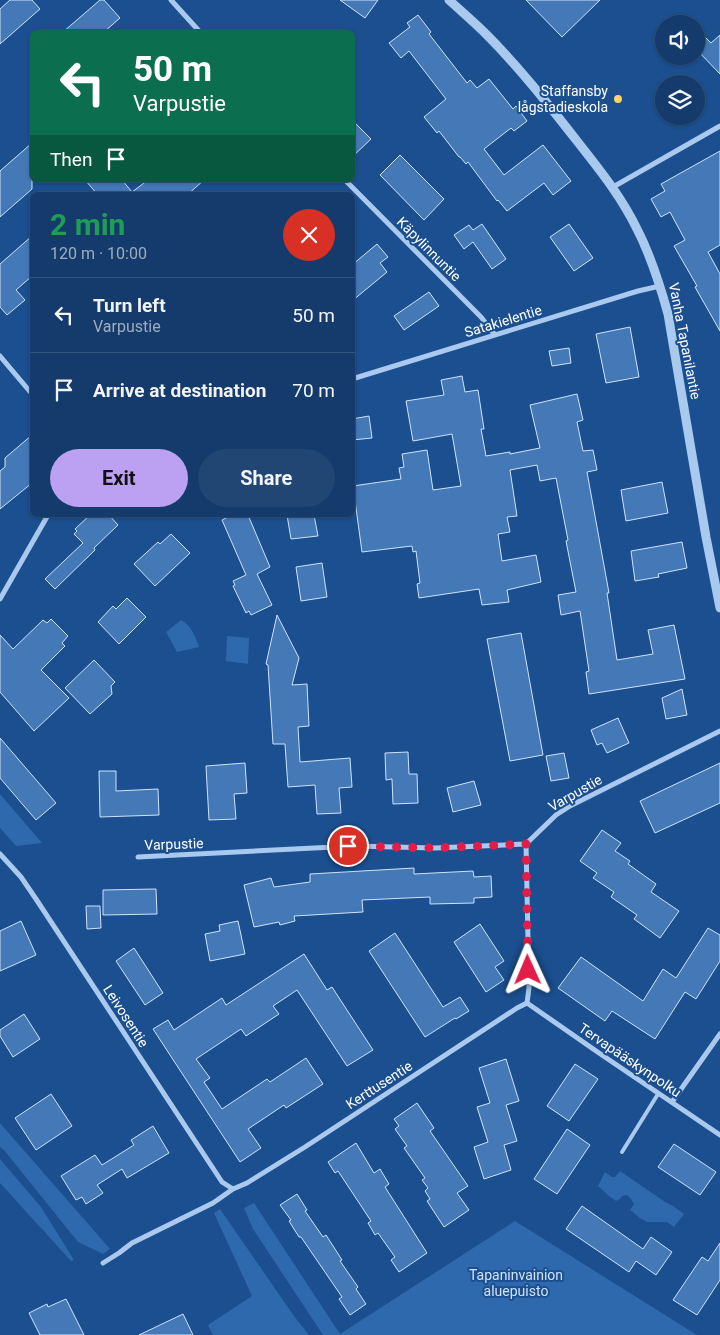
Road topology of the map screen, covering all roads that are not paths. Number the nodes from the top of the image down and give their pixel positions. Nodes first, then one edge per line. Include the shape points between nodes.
1 (171, 0) edge
2 (449, 0) edge
3 (198, 30) edge
4 (720, 126) edge
5 (347, 182) edge
6 (613, 187) junction
7 (660, 286) junction
8 (494, 335) junction
9 (0, 356) edge
10 (355, 378) edge
11 (30, 392) edge
12 (47, 517) edge
13 (0, 599) edge
14 (720, 608) edge
15 (720, 731) edge
16 (526, 844) junction
17 (0, 854) edge
18 (138, 857) dead end
19 (527, 1003) junction
20 (720, 1034) edge
21 (658, 1094) junction
22 (672, 1102) junction
23 (720, 1135) edge
24 (622, 1152) dead end
25 (233, 1189) junction
26 (103, 1263) dead end

1 - 3 street
2 - 6 street, Vanha Tapanilantie via 530,82
4 - 6 street
5 - 8 street, Käpylinnuntie via 481,317
6 - 7 street, Vanha Tapanilantie via 637,227
7 - 8 street, Satakielentie
7 - 14 street, Vanha Tapanilantie via 668,314
8 - 10 street, Satakielentie
9 - 11 street
12 - 13 street
15 - 16 street, Varpustie via 570,806
16 - 18 street, Varpustie via 435,848 354,846
16 - 19 street
17 - 25 street, Leivosentie via 21,877 222,1182
19 - 21 street, Tervapääskynpolku
19 - 25 street, Kerttusentie via 305,1147
20 - 22 street
21 - 22 street, Tervapääskynpolku
21 - 24 lane
22 - 23 street, Tervapääskynpolku
25 - 26 street, Kerttusentie via 213,1203 132,1243

